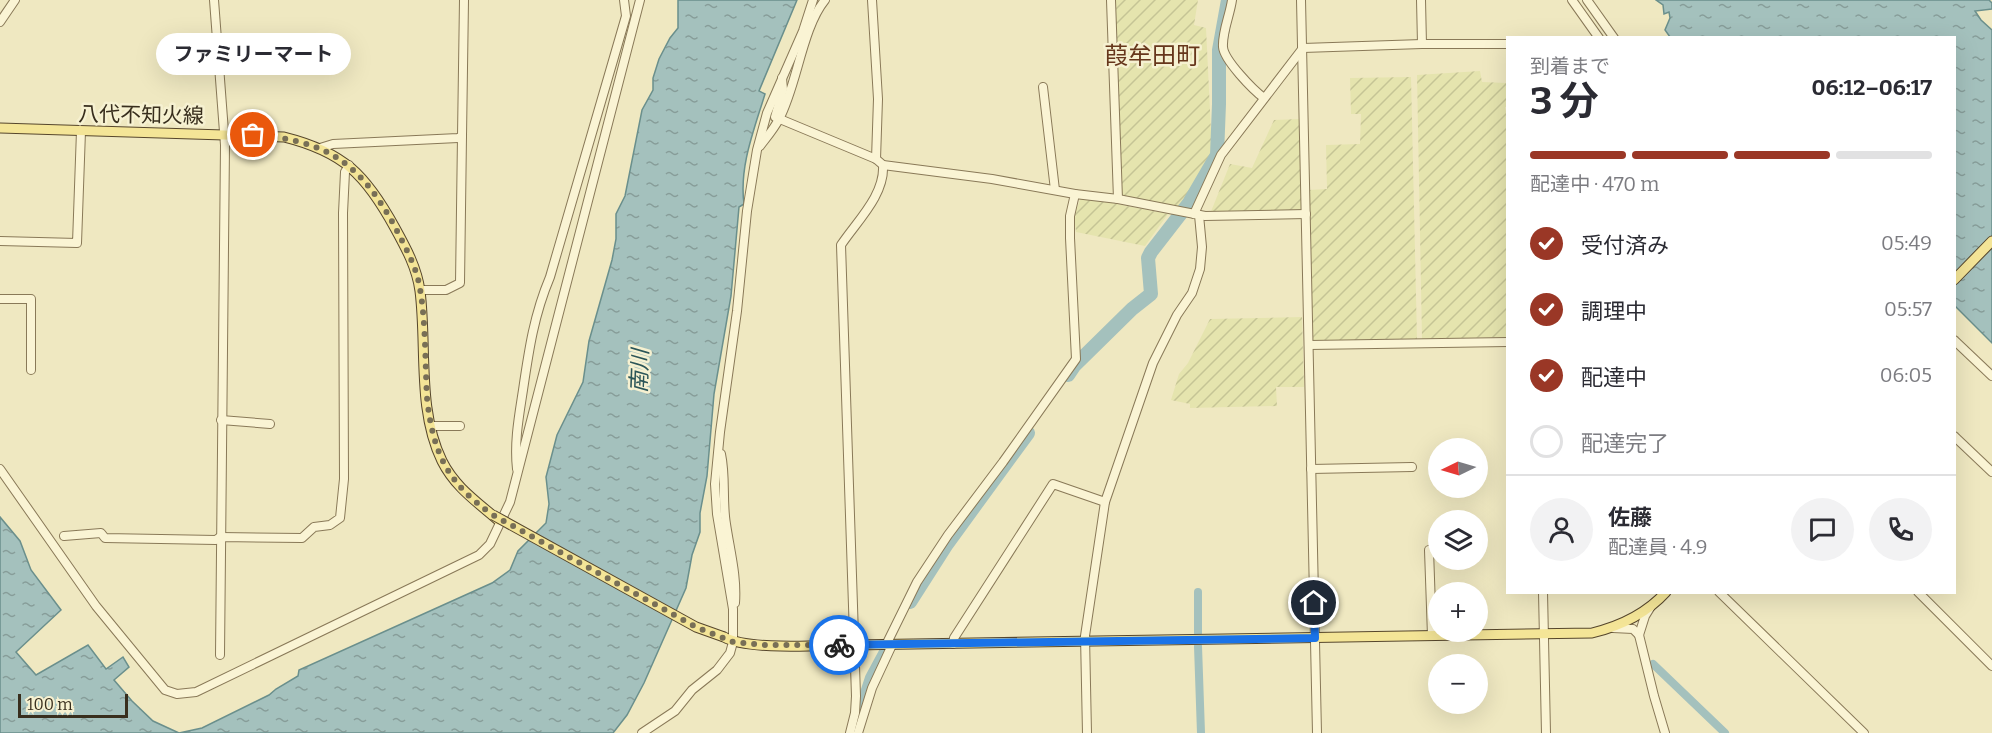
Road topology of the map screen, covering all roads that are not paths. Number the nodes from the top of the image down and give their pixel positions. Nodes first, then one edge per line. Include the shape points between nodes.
1 (15, 0) edge
2 (214, 0) edge
3 (464, 0) edge
4 (624, 0) edge
5 (640, 0) edge
6 (813, 0) edge
7 (825, 0) edge
8 (872, 0) edge
9 (1111, 0) edge
10 (1232, 0) edge
11 (1301, 0) edge
12 (1420, 0) edge
13 (1572, 0) edge
14 (1587, 0) edge
15 (0, 22) edge
16 (1598, 36) edge
17 (1613, 36) edge
18 (1422, 44) junction
19 (1506, 44) edge
20 (1303, 48) junction
21 (782, 78) junction
22 (1043, 87) dead end
23 (1264, 98) junction
24 (780, 119) junction
25 (0, 128) edge
26 (81, 131) junction
27 (224, 134) junction
28 (462, 136) junction
29 (320, 148) junction
30 (757, 150) junction
31 (876, 159) junction
32 (349, 165) junction
33 (883, 165) junction
34 (1054, 190) junction
35 (1076, 194) junction
36 (1118, 199) junction
37 (1194, 214) junction
38 (1306, 214) junction
39 (0, 241) edge
40 (1992, 241) edge
41 (1956, 278) edge
42 (420, 290) junction
43 (0, 299) edge
44 (1506, 342) edge
45 (1956, 342) edge
46 (1309, 345) junction
47 (31, 370) dead end
48 (1992, 376) edge
49 (221, 420) junction
50 (270, 424) dead end
51 (431, 426) junction
52 (460, 426) dead end
53 (1956, 438) edge
54 (1412, 467) dead end
55 (0, 469) edge
56 (1311, 469) junction
57 (1992, 472) edge
58 (518, 474) junction
59 (1105, 502) junction
60 (497, 519) junction
61 (64, 536) dead end
62 (220, 537) junction
63 (1543, 594) edge
64 (1664, 594) edge
65 (1721, 594) edge
66 (1920, 594) edge
67 (1652, 606) junction
68 (1612, 628) junction
69 (1544, 635) junction
70 (1639, 635) junction
71 (1428, 636) edge
72 (1488, 636) edge
73 (1315, 638) junction
74 (728, 639) junction
75 (1085, 642) junction
76 (953, 644) junction
77 (853, 645) junction
78 (889, 645) junction
79 (220, 655) dead end
80 (1992, 666) edge
81 (642, 733) edge
82 (850, 733) edge
83 (858, 733) edge
84 (1087, 733) edge
85 (1317, 733) edge
86 (1546, 733) edge
87 (1665, 733) edge
88 (1864, 733) edge

1 - 15 street
2 - 27 street
3 - 28 street
4 - 58 street via 626,16 533,323 517,432
5 - 58 street
6 - 21 street
7 - 24 street via 809,32
8 - 31 street via 878,99
9 - 36 street
10 - 23 street via 1223,50 1241,76
11 - 20 street
12 - 18 street
13 - 16 street
14 - 17 street
18 - 19 street
18 - 20 street
20 - 23 street
20 - 38 street
21 - 24 street via 775,117
21 - 30 street
22 - 34 street
23 - 37 street via 1221,155
24 - 30 street
24 - 31 street
25 - 26 main road, 八代不知火線
26 - 27 main road, 八代不知火線
26 - 39 street via 77,243
27 - 29 main road, 八代不知火線 via 284,137
27 - 49 street
28 - 29 street
28 - 42 street via 460,283 446,290
29 - 32 main road, 八代不知火線
30 - 74 street via 715,484 733,609
31 - 33 street
32 - 42 main road, 八代不知火線 via 385,209 411,259
32 - 62 street via 345,172 344,479 340,518 330,525 314,526 302,538
33 - 34 street
33 - 77 street via 884,178 878,192 841,245
34 - 35 street
35 - 36 street
35 - 78 street via 1070,238 1076,359 929,563
36 - 37 street
37 - 38 street
37 - 59 street via 1202,247 1200,269 1192,293 1153,363
38 - 46 street
40 - 41 main road
42 - 51 main road, 八代不知火線
43 - 47 street via 31,299
44 - 46 street
45 - 48 street
46 - 56 street
49 - 50 street
49 - 62 street
51 - 52 street
51 - 60 main road, 八代不知火線 via 437,448 455,482
53 - 57 street
54 - 56 street
55 - 60 street via 96,606 165,690 177,694 196,692 479,555 490,544
56 - 73 street
58 - 60 street via 510,502
59 - 75 street
59 - 76 street via 1053,484
60 - 74 main road, 八代不知火線, bridge via 696,627
61 - 62 street via 101,533 105,538
62 - 79 street
63 - 69 street
64 - 67 main road, 八代不知火線
65 - 88 street
66 - 80 street
67 - 68 main road, 八代不知火線
67 - 70 street
68 - 69 main road, 八代不知火線
68 - 70 street via 1633,629
69 - 72 main road, 八代不知火線
69 - 86 street
70 - 87 street
71 - 73 main road, 八代不知火線
73 - 75 main road, 八代不知火線
73 - 85 street
74 - 77 main road, 八代不知火線 via 764,645
74 - 81 street via 730,653 717,670 692,690 675,711
75 - 76 main road, 八代不知火線
75 - 84 street
76 - 78 main road, 八代不知火線
77 - 78 main road, 八代不知火線
77 - 82 street via 855,713
78 - 83 street

